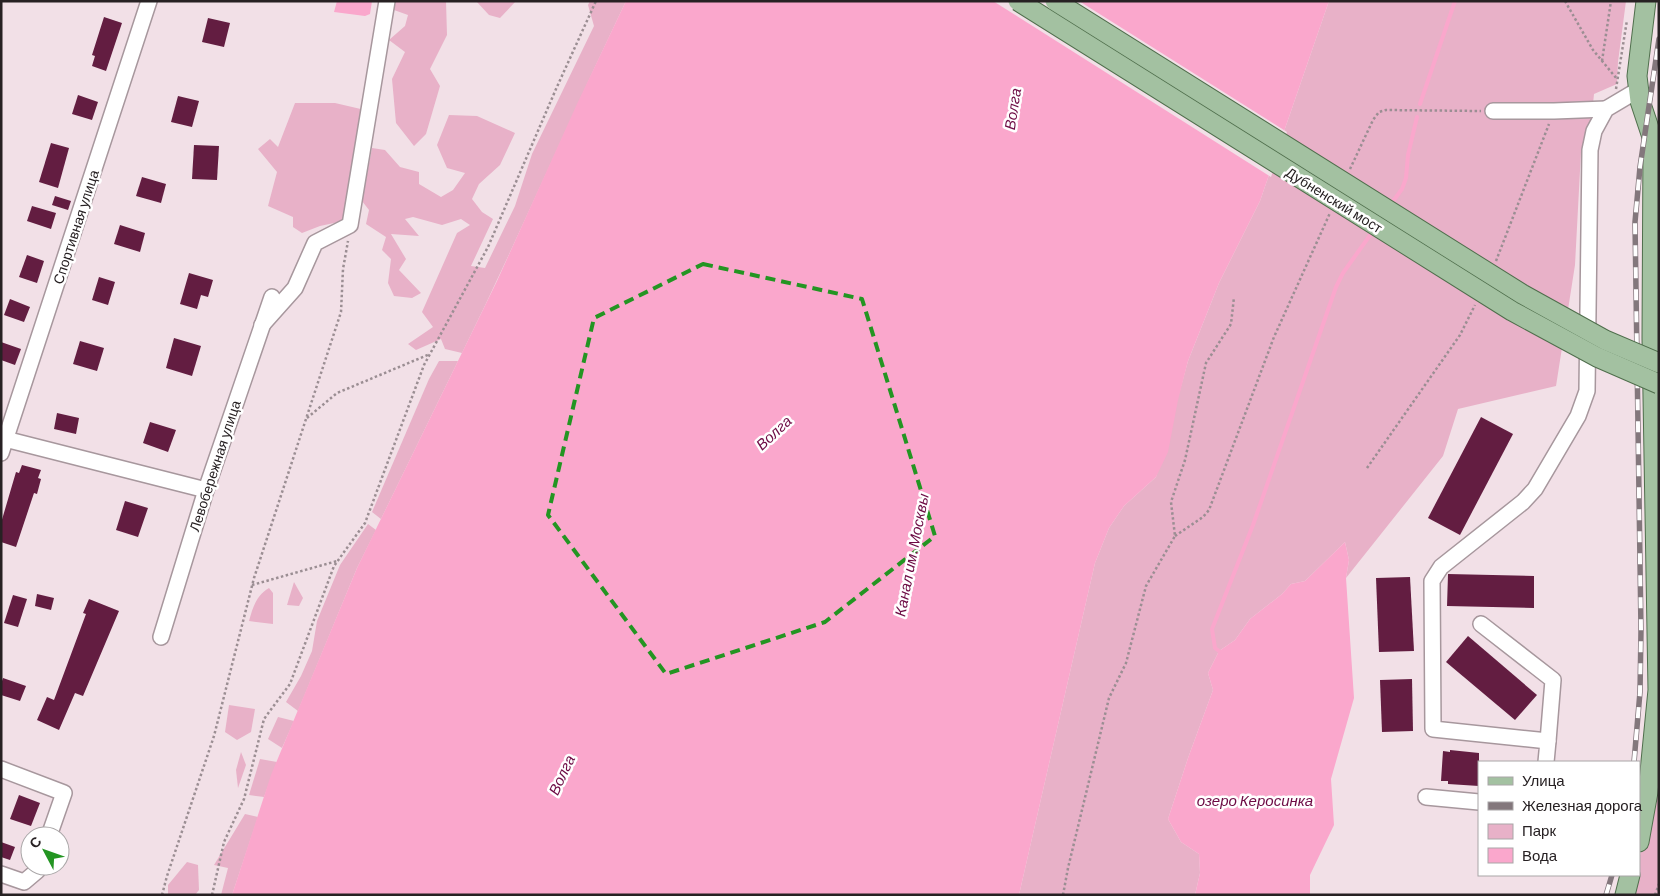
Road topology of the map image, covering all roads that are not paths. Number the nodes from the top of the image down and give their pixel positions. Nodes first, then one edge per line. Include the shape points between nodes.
1 (149, 1) edge
2 (387, 1) edge
3 (1018, 1) edge
4 (1055, 1) edge
5 (1646, 1) edge
6 (1637, 83) junction
7 (1606, 109) junction
8 (1493, 111) road end
9 (1656, 191) edge
10 (272, 297) dead end
11 (262, 325) junction
12 (1655, 339) edge
13 (1659, 363) edge
14 (1659, 384) edge
15 (1657, 428) edge
16 (3, 446) edge
17 (206, 490) junction
18 (1659, 575) edge
19 (1656, 598) junction
20 (1481, 624) dead end
21 (161, 637) dead end
22 (1548, 741) junction
23 (1546, 761) edge
24 (1, 769) edge
25 (1426, 797) dead end
26 (1478, 802) edge
27 (52, 826) edge
28 (1640, 836) edge
29 (1, 874) edge
30 (31, 876) edge
31 (1630, 876) edge
32 (1625, 895) edge

1 - 16 street, Спортивная улица
2 - 11 street via 350,225 315,243 295,288
3 - 14 main road, Дубненский мост, bridge via 1512,311 1597,358
4 - 13 main road, Дубненский мост, bridge via 1522,294 1605,340
5 - 6 main road
6 - 7 street
6 - 9 main road via 1653,140
7 - 8 street
7 - 22 street via 1594,131 1590,150 1587,391 1584,403 1535,489 1441,567 1432,582 1432,729
9 - 12 main road
10 - 11 street, Левобережная улица
11 - 17 street, Левобережная улица
12 - 15 main road
15 - 19 main road
16 - 17 street
17 - 21 street, Левобережная улица
18 - 19 main road
19 - 28 main road via 1658,690 1648,792
20 - 22 street via 1553,680
22 - 23 street
24 - 27 street via 64,793
25 - 26 street
29 - 30 street via 24,882
31 - 32 main road

